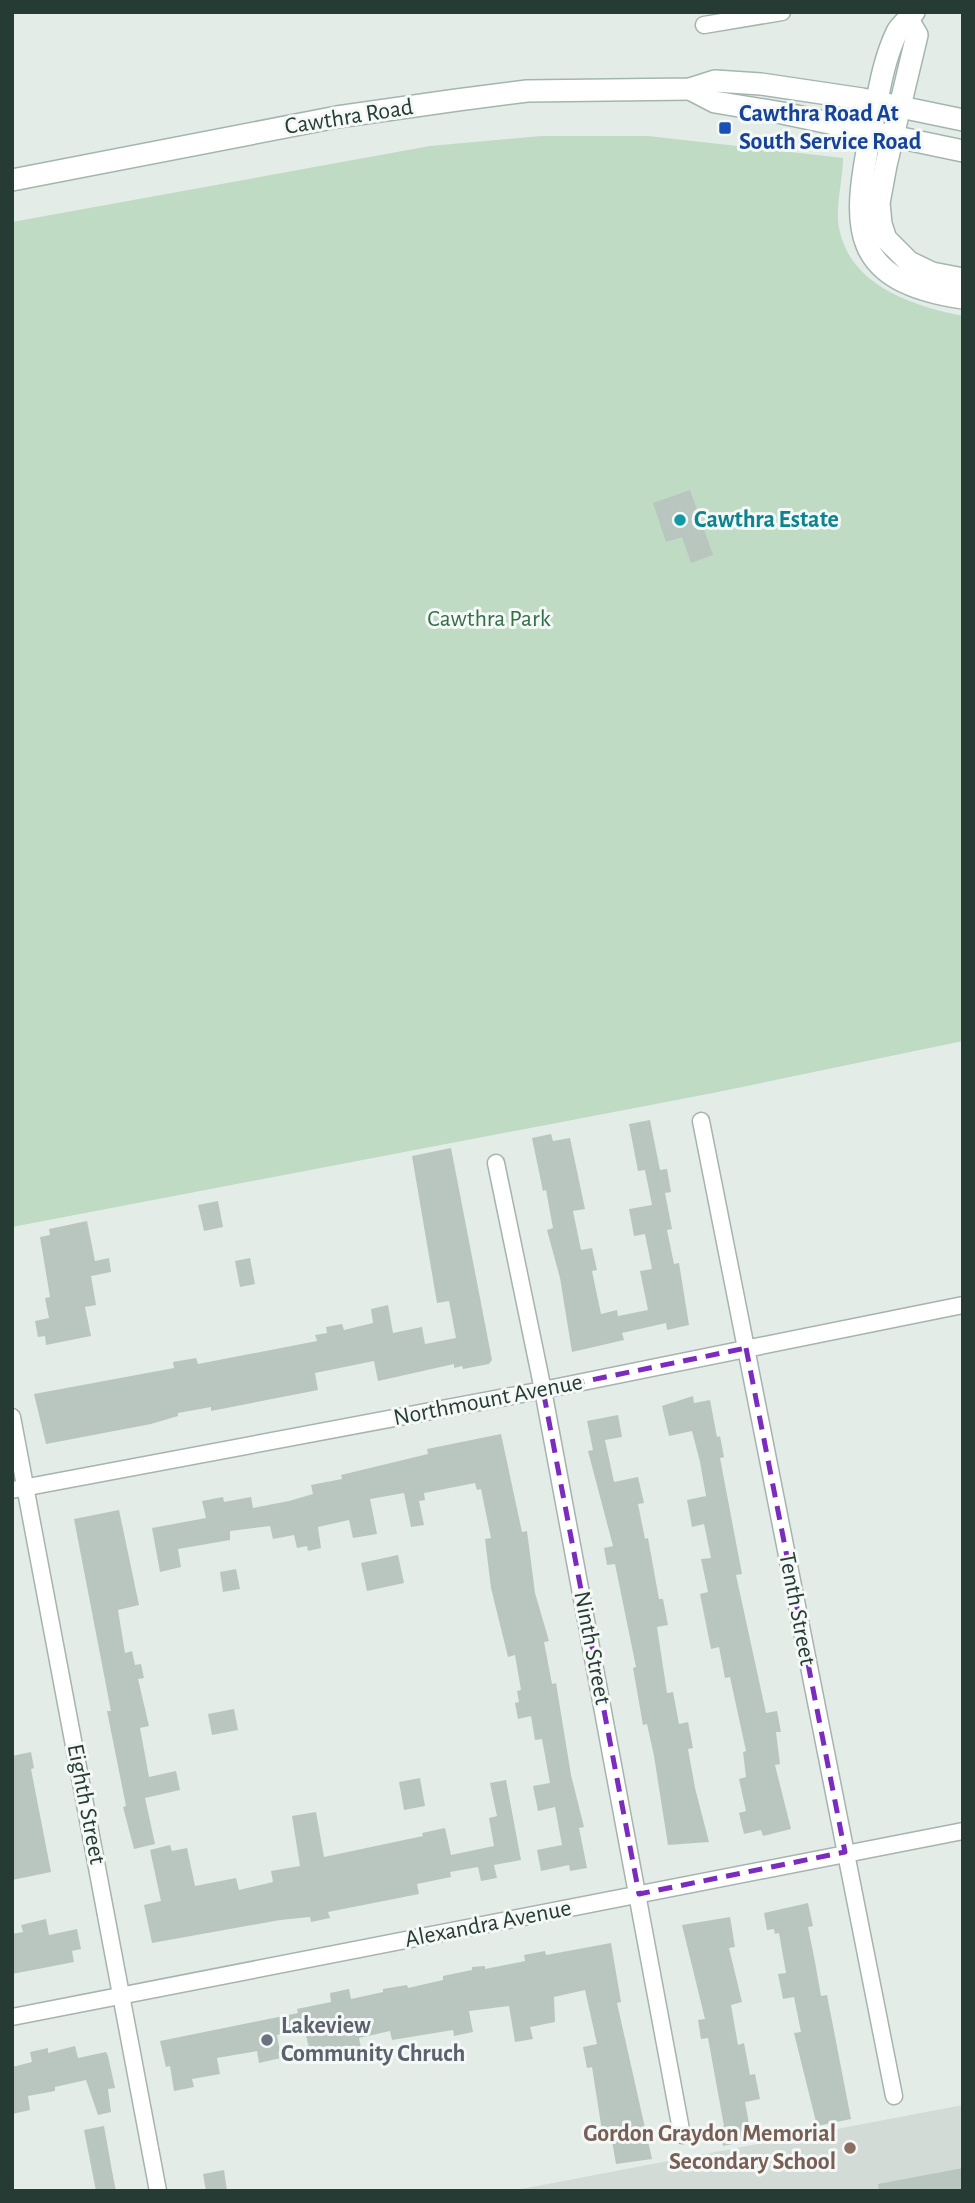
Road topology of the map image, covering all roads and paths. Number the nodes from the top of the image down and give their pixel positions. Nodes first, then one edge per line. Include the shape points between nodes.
1 (782, 12) edge
2 (906, 15) edge
3 (705, 25) dead end
4 (690, 89) junction
5 (877, 102) junction
6 (900, 107) junction
7 (963, 120) edge
8 (871, 132) junction
9 (893, 137) junction
10 (963, 151) edge
11 (12, 180) edge
12 (963, 279) edge
13 (963, 298) edge
14 (701, 1121) dead end
15 (496, 1163) dead end
16 (963, 1305) edge
17 (746, 1348) junction
18 (543, 1390) junction
19 (12, 1417) edge
20 (18, 1489) edge
21 (963, 1830) edge
22 (845, 1852) junction
23 (639, 1894) junction
24 (123, 1995) junction
25 (12, 2017) edge
26 (894, 2096) dead end
27 (682, 2135) dead end
28 (158, 2191) edge

1 - 3 street
2 - 5 main road
2 - 6 main road via 917,35
4 - 5 main road, Cawthra Road via 715,81 761,84
4 - 8 main road, Cawthra Road via 715,102
4 - 11 main road, Cawthra Road via 527,92 443,102 337,117
5 - 6 main road, Cawthra Road
5 - 8 main road
6 - 7 main road, Cawthra Road
6 - 9 main road
8 - 9 main road, Cawthra Road
8 - 13 main road via 859,213 871,253 912,288
9 - 10 main road, Cawthra Road
9 - 12 main road via 879,203 886,239 921,269
14 - 17 street, Tenth Street
15 - 18 street, Ninth Street
16 - 17 street, Northmount Avenue
17 - 18 street, Northmount Avenue
17 - 22 street, Tenth Street
18 - 20 street, Northmount Avenue
18 - 23 street, Ninth Street
19 - 20 street, Eighth Street
20 - 24 street, Eighth Street
21 - 22 street, Alexandra Avenue
22 - 23 street, Alexandra Avenue
22 - 26 street, Tenth Street
23 - 24 street, Alexandra Avenue
23 - 27 street, Ninth Street
24 - 25 street, Alexandra Avenue
24 - 28 street, Eighth Street

